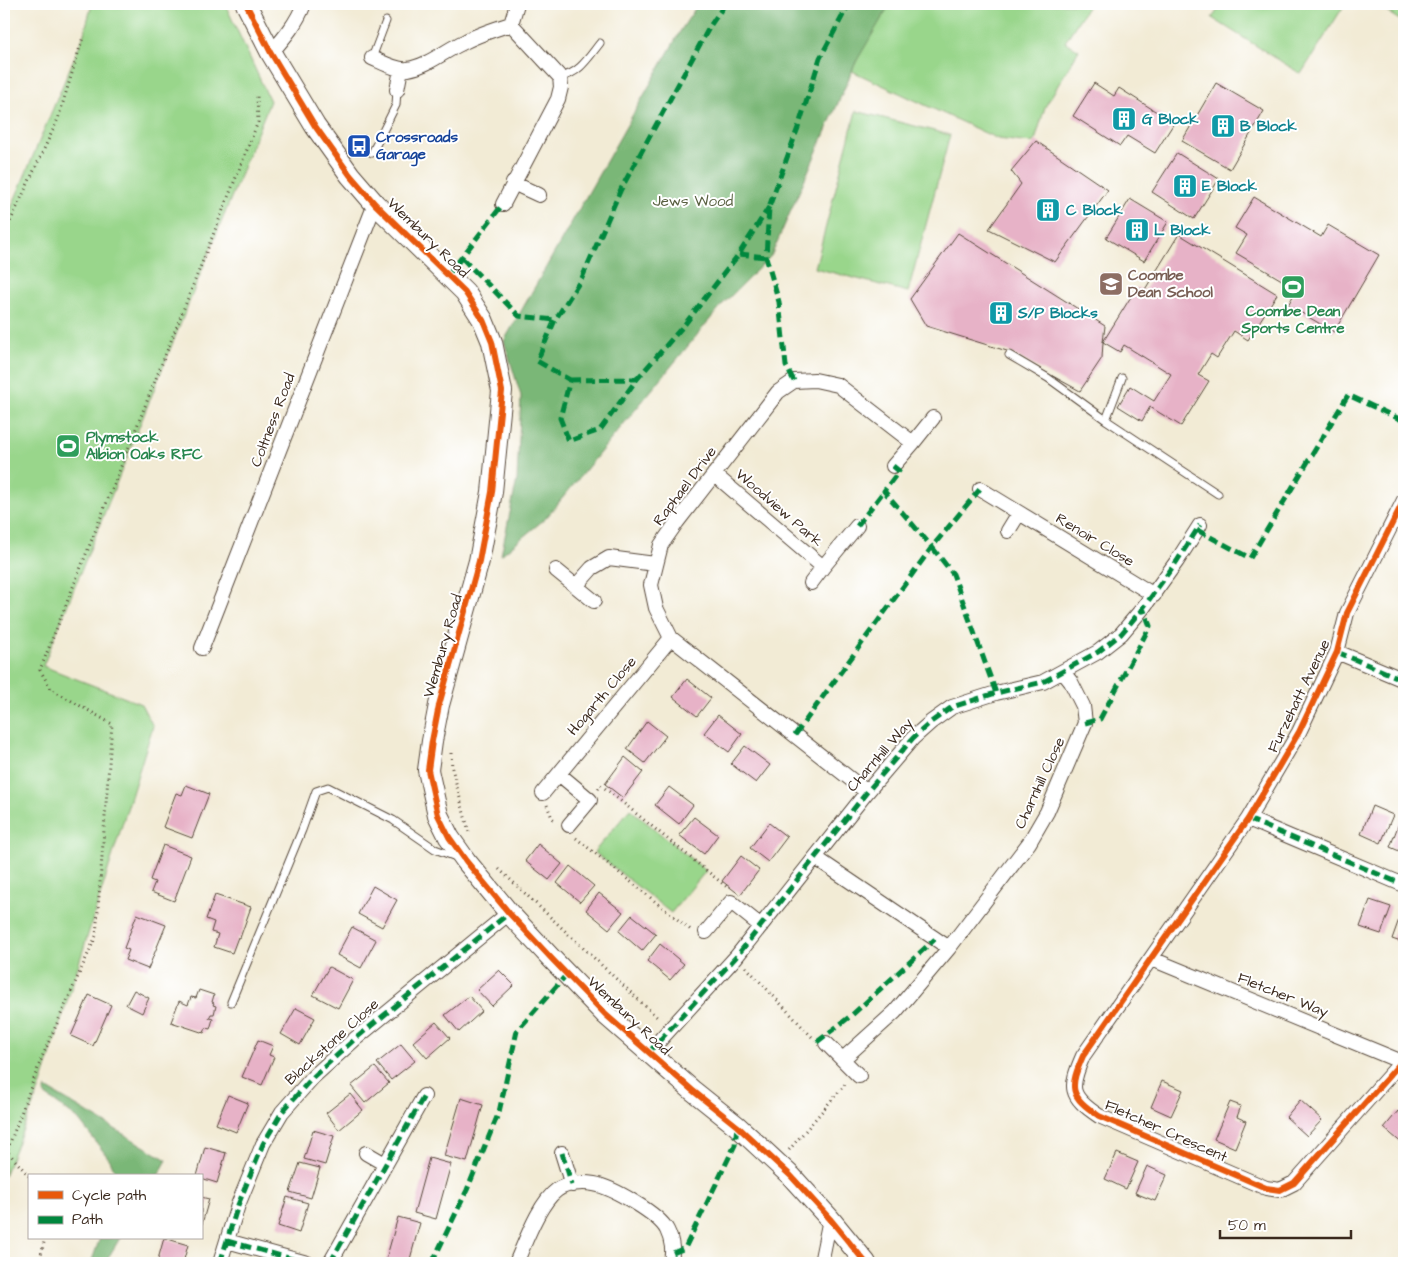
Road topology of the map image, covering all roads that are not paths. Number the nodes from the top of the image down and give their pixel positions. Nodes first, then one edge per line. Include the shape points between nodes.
1 (246, 4) edge
2 (304, 4) edge
3 (517, 4) edge
4 (386, 21) dead end
5 (511, 24) junction
6 (600, 43) dead end
7 (271, 53) junction
8 (372, 58) joint
9 (401, 69) junction
10 (560, 78) junction
11 (396, 90) joint
12 (372, 153) dead end
13 (513, 183) junction
14 (539, 195) dead end
15 (375, 204) junction
16 (503, 204) dead end
17 (1009, 355) dead end
18 (1122, 378) dead end
19 (933, 418) dead end
20 (1106, 420) junction
21 (912, 443) junction
22 (893, 466) dead end
23 (714, 474) junction
24 (980, 489) dead end
25 (1218, 494) dead end
26 (1404, 500) edge
27 (1018, 512) junction
28 (1200, 525) dead end
29 (857, 526) dead end
30 (1008, 531) dead end
31 (655, 564) junction
32 (823, 567) junction
33 (556, 570) dead end
34 (811, 583) dead end
35 (576, 586) junction
36 (1154, 595) junction
37 (594, 601) dead end
38 (671, 638) junction
39 (202, 648) dead end
40 (1337, 652) junction
41 (1063, 672) junction
42 (1404, 680) edge
43 (558, 774) junction
44 (867, 792) junction
45 (543, 793) road end
46 (1248, 819) junction
47 (567, 828) road end
48 (816, 858) junction
49 (466, 861) junction
50 (1404, 885) edge
51 (509, 913) junction
52 (761, 926) junction
53 (706, 932) road end
54 (949, 948) junction
55 (1152, 959) junction
56 (231, 1002) dead end
57 (826, 1042) road end
58 (649, 1052) junction
59 (843, 1059) junction
60 (1403, 1060) edge
61 (857, 1074) road end
62 (424, 1096) dead end
63 (366, 1153) dead end
64 (562, 1153) dead end
65 (386, 1164) junction
66 (572, 1185) junction
67 (830, 1219) junction
68 (228, 1242) junction
69 (220, 1263) edge
70 (307, 1263) edge
71 (330, 1263) edge
72 (516, 1263) edge
73 (670, 1263) edge
74 (821, 1263) edge
75 (866, 1263) edge

1 - 7 street, Wembury Road
2 - 7 street via 299,17
3 - 5 street
4 - 8 lane
5 - 9 street via 463,42 421,64
5 - 10 street
6 - 10 lane via 576,72
7 - 15 street, Wembury Road via 315,126
8 - 9 street
9 - 11 street
10 - 13 street via 558,99
11 - 12 lane via 396,105
13 - 14 street
13 - 16 street
15 - 39 street, Coltness Road
15 - 49 street, Wembury Road via 465,292 483,320 492,342 502,391 488,518 439,705 428,770 438,815 449,838
17 - 20 lane via 1048,378
18 - 20 lane
19 - 21 street
20 - 25 lane
21 - 22 street
21 - 23 street, Raphael Drive via 838,385 816,380 794,381 778,392
23 - 31 street, Raphael Drive via 661,544
23 - 32 street, Woodview Park
24 - 27 street, Renoir Close
26 - 40 street, Furzehatt Avenue via 1347,613
27 - 30 street
27 - 36 street, Renoir Close
28 - 36 street, Charnhill Way
29 - 32 street, Woodview Park
31 - 35 street via 609,558 592,568
31 - 38 street, Raphael Drive via 651,585 656,608
32 - 34 street, Woodview Park
33 - 35 street
35 - 37 street
36 - 41 street, Charnhill Way via 1121,634
38 - 43 street, Hogarth Close
38 - 44 street, Raphael Drive
40 - 42 street
40 - 46 street, Furzehatt Avenue via 1299,732
41 - 44 street, Charnhill Way via 1043,682 952,707 914,738
41 - 54 street, Charnhill Close via 1083,706 1085,723 1075,748 1030,843
43 - 45 street, Hogarth Close
43 - 47 street via 590,800
44 - 48 street, Charnhill Way
46 - 50 street
46 - 55 street, Fletcher Crescent
48 - 52 street, Charnhill Way
48 - 54 street
49 - 51 street, Wembury Road
49 - 56 lane via 435,849 393,820 328,787 316,791
51 - 58 street, Wembury Road via 606,1015
51 - 68 street, Blackstone Close via 355,1039 313,1077 282,1112 260,1152 238,1205
52 - 53 street via 731,902
52 - 58 street, Charnhill Way
54 - 59 street, Charnhill Close via 895,1012
55 - 60 street, Fletcher Way
55 - 60 street, Fletcher Crescent via 1083,1056 1074,1076 1074,1093 1083,1106 1099,1116 1266,1188 1280,1190 1294,1183
57 - 59 street
58 - 67 street, Wembury Road via 737,1126
59 - 61 street
62 - 65 street
63 - 65 street
64 - 66 street
65 - 71 street
66 - 72 street via 557,1190 541,1209
66 - 73 street via 595,1184 652,1213 667,1230 673,1253
67 - 74 street
67 - 75 street, Wembury Road
68 - 69 street, Blackstone Close
68 - 70 street

